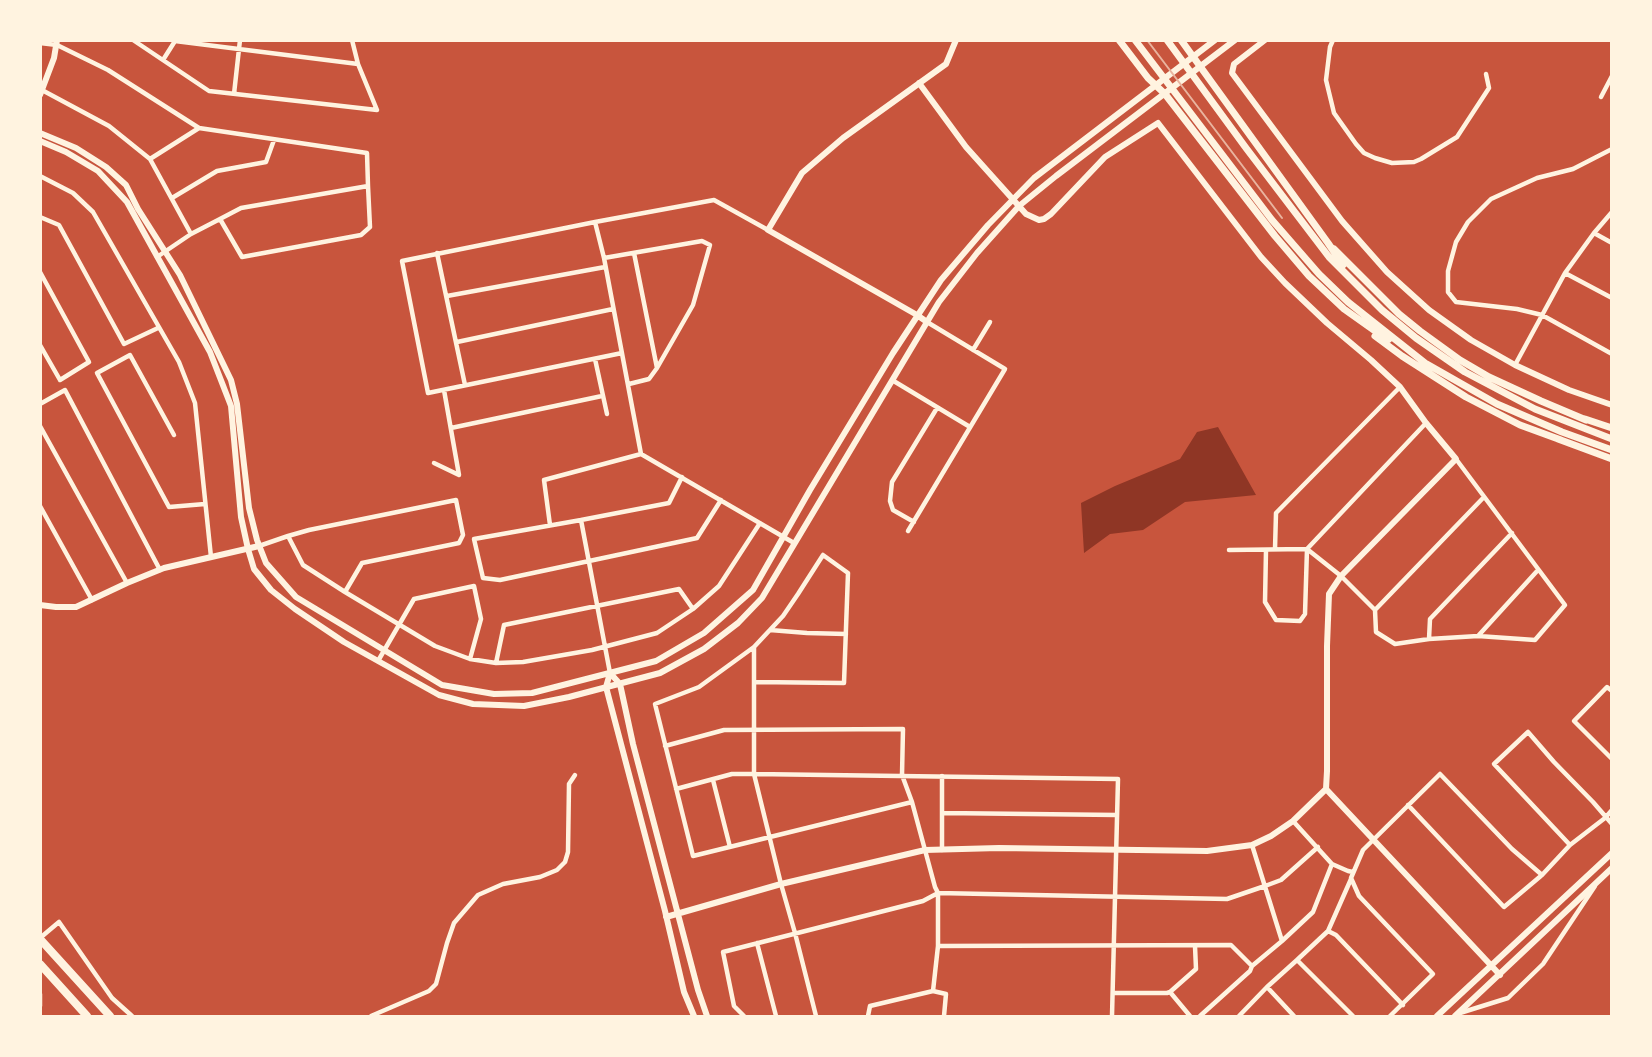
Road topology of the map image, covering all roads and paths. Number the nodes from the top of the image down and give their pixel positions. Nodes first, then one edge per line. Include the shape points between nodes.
1 (134, 40) edge
2 (240, 40) edge
3 (352, 40) edge
4 (956, 40) edge
5 (1119, 40) edge
6 (1135, 40) edge
7 (1167, 40) edge
8 (1180, 40) edge
9 (1215, 40) edge
10 (1234, 40) edge
11 (1265, 40) edge
12 (1333, 40) edge
13 (40, 43) edge
14 (57, 43) edge
15 (239, 50) junction
16 (1192, 57) junction
17 (163, 60) junction
18 (358, 64) junction
19 (1199, 67) junction
20 (1486, 74) dead end
21 (1611, 76) edge
22 (919, 83) junction
23 (1157, 86) junction
24 (41, 91) edge
25 (234, 94) junction
26 (1165, 94) junction
27 (1601, 97) dead end
28 (199, 128) junction
29 (40, 132) edge
30 (274, 140) junction
31 (40, 141) edge
32 (1611, 149) edge
33 (150, 159) junction
34 (40, 176) edge
35 (368, 186) junction
36 (172, 198) junction
37 (1013, 199) junction
38 (1019, 206) junction
39 (1611, 212) edge
40 (40, 218) edge
41 (220, 219) junction
42 (595, 222) junction
43 (768, 230) junction
44 (1594, 233) junction
45 (191, 234) junction
46 (1328, 243) junction
47 (1611, 243) edge
48 (165, 252) junction
49 (437, 253) junction
50 (634, 253) junction
51 (157, 257) junction
52 (604, 258) junction
53 (605, 267) junction
54 (40, 272) edge
55 (1565, 273) junction
56 (1309, 276) junction
57 (447, 296) junction
58 (1611, 298) edge
59 (1371, 300) junction
60 (613, 309) junction
61 (917, 315) junction
62 (1542, 315) junction
63 (927, 322) junction
64 (990, 322) dead end
65 (158, 328) junction
66 (457, 342) junction
67 (40, 345) edge
68 (1407, 349) junction
69 (973, 350) junction
70 (622, 353) junction
71 (1611, 354) edge
72 (595, 359) junction
73 (1515, 365) junction
74 (657, 368) junction
75 (892, 380) junction
76 (629, 384) junction
77 (465, 385) junction
78 (1400, 387) junction
79 (444, 390) junction
80 (602, 396) junction
81 (40, 404) edge
82 (1497, 404) junction
83 (1611, 405) edge
84 (937, 408) junction
85 (1535, 409) junction
86 (607, 414) dead end
87 (1586, 420) junction
88 (1426, 423) junction
89 (40, 426) edge
90 (970, 427) junction
91 (451, 428) junction
92 (1611, 428) edge
93 (174, 435) dead end
94 (1611, 439) edge
95 (1561, 440) junction
96 (1611, 450) edge
97 (641, 454) junction
98 (1456, 459) junction
99 (1611, 459) edge
100 (434, 463) dead end
101 (682, 477) junction
102 (1484, 498) junction
103 (721, 500) junction
104 (205, 504) junction
105 (40, 506) edge
106 (581, 520) junction
107 (914, 522) junction
108 (760, 523) junction
109 (550, 525) junction
110 (908, 531) dead end
111 (1512, 533) junction
112 (785, 534) junction
113 (288, 536) junction
114 (795, 541) junction
115 (259, 546) junction
116 (248, 549) junction
117 (1275, 549) junction
118 (1306, 549) junction
119 (1229, 550) dead end
120 (1266, 550) junction
121 (210, 557) junction
122 (588, 560) junction
123 (160, 570) junction
124 (1538, 570) junction
125 (1341, 576) junction
126 (127, 583) junction
127 (345, 592) junction
128 (92, 600) junction
129 (40, 605) edge
130 (596, 605) junction
131 (693, 609) junction
132 (1375, 610) junction
133 (399, 624) junction
134 (770, 630) junction
135 (846, 634) junction
136 (1478, 636) junction
137 (1429, 639) junction
138 (605, 646) junction
139 (754, 647) junction
140 (383, 651) junction
141 (470, 659) junction
142 (378, 661) junction
143 (496, 663) junction
144 (610, 673) junction
145 (754, 682) junction
146 (620, 684) junction
147 (606, 687) junction
148 (1611, 691) edge
149 (754, 729) junction
150 (665, 746) junction
151 (1611, 759) edge
152 (754, 774) junction
153 (575, 775) dead end
154 (902, 775) junction
155 (942, 776) junction
156 (713, 780) junction
157 (676, 789) junction
158 (1326, 789) junction
159 (912, 802) junction
160 (1408, 805) junction
161 (1611, 810) edge
162 (942, 813) junction
163 (1117, 815) junction
164 (1605, 818) junction
165 (1293, 821) junction
166 (1611, 824) edge
167 (769, 838) junction
168 (1374, 840) junction
169 (1252, 845) junction
170 (1570, 845) junction
171 (730, 847) junction
172 (1318, 847) junction
173 (942, 849) junction
174 (925, 850) junction
175 (1116, 850) junction
176 (1611, 853) edge
177 (1332, 864) junction
178 (1611, 868) edge
179 (1353, 872) junction
180 (1542, 874) junction
181 (1351, 878) junction
182 (1600, 879) junction
183 (781, 885) junction
184 (1265, 887) junction
185 (938, 893) junction
186 (1116, 896) junction
187 (678, 913) junction
188 (666, 917) junction
189 (1328, 931) junction
190 (795, 933) junction
191 (40, 939) edge
192 (1282, 941) junction
193 (757, 943) junction
194 (938, 946) junction
195 (1114, 946) junction
196 (1195, 946) junction
197 (1296, 960) junction
198 (40, 964) edge
199 (1252, 966) junction
200 (1491, 966) junction
201 (1500, 975) junction
202 (1267, 987) junction
203 (933, 991) junction
204 (1170, 992) junction
205 (1114, 993) junction
206 (40, 994) edge
207 (1403, 1005) junction
208 (40, 1006) edge
209 (1457, 1015) edge
210 (817, 1016) edge
211 (87, 1017) edge
212 (110, 1017) edge
213 (132, 1017) edge
214 (371, 1017) edge
215 (694, 1017) edge
216 (707, 1017) edge
217 (744, 1017) edge
218 (776, 1017) edge
219 (868, 1017) edge
220 (945, 1017) edge
221 (1112, 1017) edge
222 (1190, 1017) edge
223 (1200, 1017) edge
224 (1239, 1017) edge
225 (1294, 1017) edge
226 (1353, 1017) edge
227 (1390, 1017) edge
228 (1437, 1017) edge

1 - 17 street
2 - 15 street
3 - 18 street
4 - 22 street via 946,64
5 - 23 main road
6 - 68 main road via 1272,220 1319,274
7 - 59 main road via 1329,257
8 - 16 main road
9 - 16 street
10 - 19 street
11 - 73 street via 1234,63 1232,74 1342,221 1387,272 1430,310
12 - 20 street via 1326,80 1334,113 1364,153 1392,163 1414,162 1457,137 1489,88
13 - 14 street
14 - 24 street
14 - 28 street via 108,70
15 - 17 street via 175,41
15 - 18 street
15 - 25 street
16 - 19 main road
16 - 23 street
17 - 25 street via 209,91
18 - 25 street via 377,110
19 - 26 street
19 - 46 main road
21 - 27 street
22 - 37 street via 966,147
22 - 43 street via 802,173
23 - 26 main road
23 - 37 street via 1034,178
24 - 33 street via 109,126
26 - 38 street
26 - 56 main road
28 - 30 street
28 - 33 street
29 - 48 street via 76,148 126,185
30 - 35 street via 367,153
30 - 36 street via 266,162 217,171
31 - 51 street via 98,171 127,202
32 - 62 street via 1573,169 1537,178 1491,199 1468,222 1456,242 1448,271 1448,292 1456,302
33 - 36 street
34 - 65 street via 74,193 93,212
35 - 41 street via 241,208
35 - 41 street via 370,227 361,235 242,257
36 - 45 street
37 - 38 street
37 - 61 street via 941,280
38 - 63 street via 976,253
38 - 78 street via 1026,214 1044,219 1105,157 1158,123 1261,257 1327,323
39 - 44 street
40 - 65 street via 59,225 124,344
41 - 45 street
42 - 43 street via 714,200
42 - 49 street
42 - 52 street
43 - 61 street
44 - 47 street
44 - 55 street
45 - 48 street
46 - 59 main road
46 - 87 main road via 1399,314 1460,360
48 - 51 street
48 - 115 street via 231,380 249,508
49 - 57 street
49 - 79 street via 402,261 428,393
50 - 52 street
50 - 74 street
50 - 74 street via 702,241 710,245 693,305
51 - 116 street via 210,352 231,406 241,517
52 - 53 street
53 - 57 street
53 - 60 street
54 - 67 street via 89,362 60,380
55 - 58 street
55 - 62 street
56 - 68 main road via 1344,309
56 - 95 main road via 1358,324 1402,356 1466,397 1520,425
57 - 66 street
59 - 85 main road via 1457,367
60 - 66 street
60 - 70 street
61 - 63 street
61 - 112 street
62 - 71 street
62 - 73 street
63 - 69 street
63 - 75 street
64 - 69 street
65 - 104 street via 179,362 195,403
66 - 77 street
68 - 82 main road
69 - 90 street via 1005,369
70 - 72 street
70 - 76 street
72 - 77 street
72 - 80 street
73 - 83 street
74 - 76 street via 650,379
75 - 84 street
75 - 114 street
76 - 97 street
77 - 79 street
78 - 88 street
78 - 117 street via 1276,513
79 - 91 street
80 - 86 street
80 - 91 street
81 - 123 street via 64,390
82 - 95 main road
82 - 96 main road
84 - 90 street
84 - 107 street via 892,482 893,510
85 - 87 main road
85 - 94 main road
87 - 92 main road
88 - 98 street
88 - 118 street
89 - 126 street
90 - 107 street
91 - 100 street via 459,474
93 - 104 street via 130,355 97,373 169,507
95 - 99 main road
97 - 101 street
97 - 109 street via 544,480
98 - 102 street
98 - 125 street
101 - 103 street
101 - 106 street via 669,503
102 - 111 street
102 - 132 street
103 - 108 street
103 - 122 street via 697,538
104 - 121 street
105 - 128 street
106 - 109 street
106 - 122 street
107 - 110 street
108 - 112 street
108 - 131 street via 719,586
109 - 122 street via 474,539 483,578 500,580
111 - 124 street
111 - 137 street via 1430,619
112 - 114 street
112 - 144 street via 753,590 704,633 656,661
113 - 115 street
113 - 127 street via 303,565
113 - 127 street via 456,500 463,535 459,543 362,563
114 - 146 street via 762,598 738,623 704,649 660,673
115 - 116 street
115 - 140 street via 266,563 296,597
116 - 121 street
116 - 142 street via 254,569 272,590 314,622
117 - 118 street
117 - 120 street
118 - 120 street via 1305,614 1300,621 1276,620 1265,602
118 - 125 street
119 - 120 street
121 - 123 street
122 - 130 street
123 - 126 street
124 - 136 street
124 - 136 street via 1565,605 1535,640
125 - 132 street
125 - 158 street via 1329,594
126 - 128 street
127 - 133 street
128 - 129 street via 76,607
130 - 131 street via 679,589
130 - 138 street
130 - 143 street via 504,625
131 - 138 street via 657,633
132 - 137 street via 1376,632 1395,644
133 - 140 street
133 - 141 street via 435,646
133 - 141 street via 414,598 474,586 481,619
134 - 135 street
134 - 135 street via 823,555 848,573
134 - 139 street
135 - 145 street via 844,683
136 - 137 street
138 - 143 street via 523,662
138 - 144 street
139 - 145 street
139 - 150 street via 699,687 655,704
140 - 142 street
140 - 144 street via 442,685 494,694 532,693
141 - 143 street
142 - 147 street via 439,695 473,704 524,706
144 - 146 street
144 - 147 street
145 - 149 street
146 - 147 street
146 - 187 street
147 - 188 street
148 - 151 street via 1607,687 1574,721
149 - 150 street via 724,730
149 - 152 street
149 - 154 street via 903,729
150 - 157 street
152 - 154 street
152 - 156 street via 732,774
152 - 167 street
153 - 214 street via 569,784 565,862 540,877 478,895 454,923 436,984 420,996
154 - 155 street
154 - 159 street
155 - 162 street
155 - 163 street via 1118,779
156 - 157 street
156 - 171 street
157 - 171 street via 693,856
158 - 165 street
158 - 168 street
159 - 167 street
159 - 174 street
160 - 168 street
160 - 180 street via 1440,774 1512,849
160 - 180 street via 1504,907
161 - 164 street
162 - 163 street
162 - 173 street
163 - 175 street
164 - 166 street
164 - 170 street
164 - 170 street via 1528,732 1494,764
165 - 169 street
165 - 172 street
167 - 171 street
167 - 183 street
168 - 179 street via 1363,850
168 - 200 street
169 - 175 street via 1207,851
169 - 184 street
170 - 180 street
172 - 177 street
172 - 184 street via 1281,880
173 - 174 street
173 - 175 street
174 - 183 street
174 - 185 street
175 - 186 street
176 - 200 street
177 - 179 street
177 - 192 street via 1313,912
178 - 182 street
179 - 181 street
181 - 189 street
181 - 207 street via 1359,896 1433,974
182 - 201 street
182 - 209 street via 1543,964 1508,998
183 - 187 street
183 - 190 street
184 - 186 street via 1227,899
184 - 192 street
185 - 186 street
185 - 190 street via 923,901
185 - 194 street
186 - 195 street
187 - 188 street
187 - 216 street
188 - 215 street
189 - 197 street
189 - 207 street
190 - 193 street
190 - 210 street
191 - 212 highway
191 - 213 street via 58,922 112,998
192 - 199 street
193 - 217 street via 723,952 734,1006
193 - 218 street
194 - 195 street
194 - 203 street
195 - 196 street
195 - 205 street
196 - 199 street via 1232,945
196 - 204 street via 1196,969
197 - 202 street
197 - 226 street
198 - 211 highway
199 - 223 street
200 - 201 street
200 - 228 street
201 - 209 street
202 - 224 street
202 - 225 street
203 - 219 street via 870,1006
203 - 220 street via 946,994
204 - 205 street
204 - 222 street
205 - 221 street
206 - 208 street
207 - 227 street

